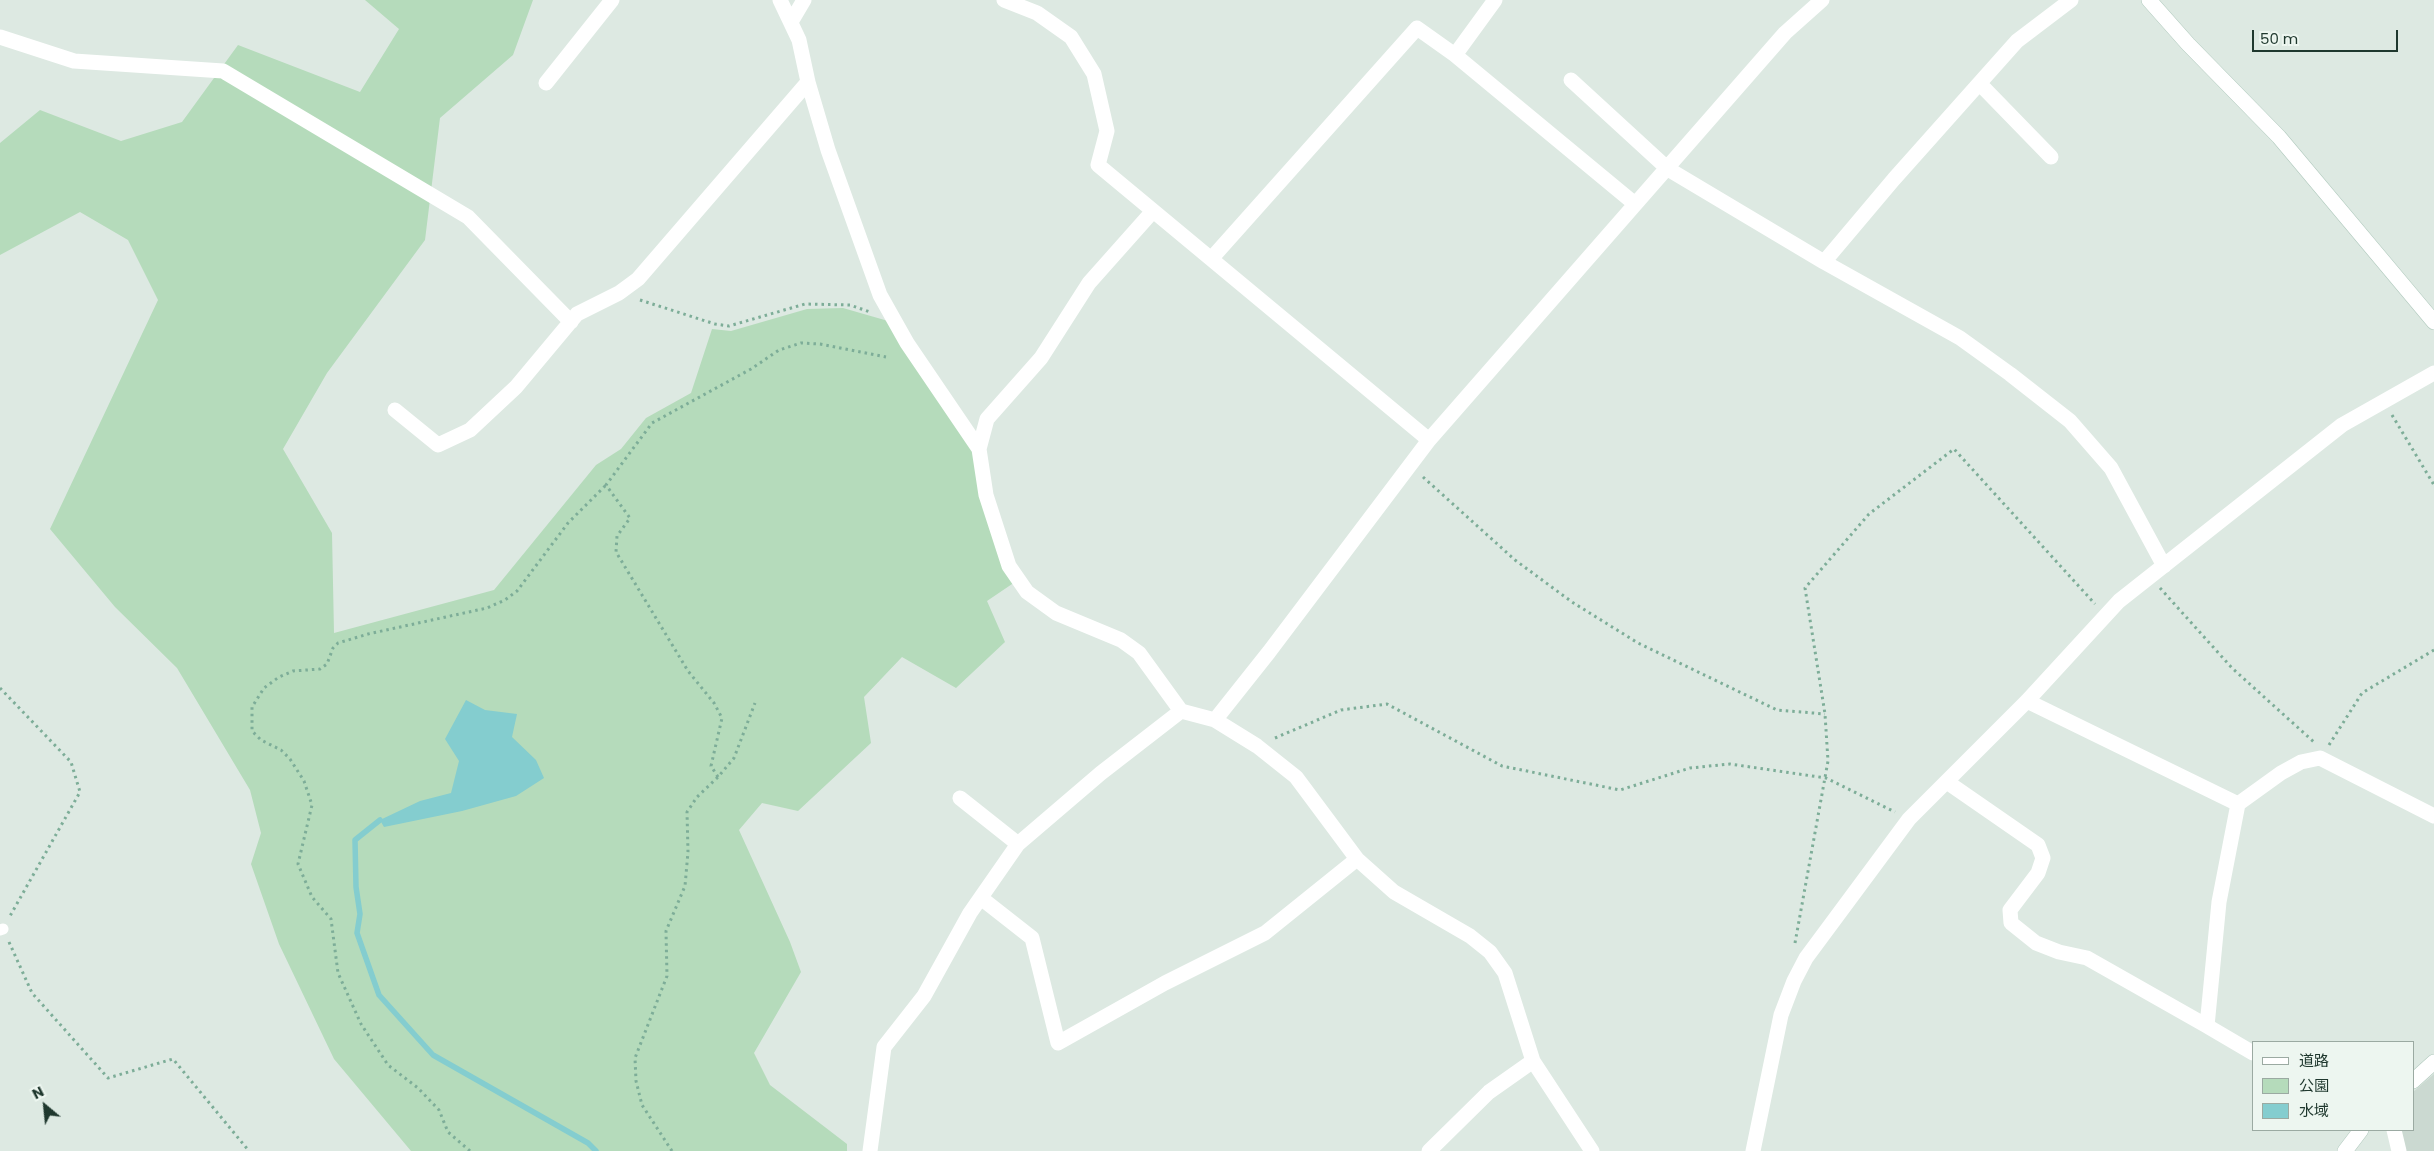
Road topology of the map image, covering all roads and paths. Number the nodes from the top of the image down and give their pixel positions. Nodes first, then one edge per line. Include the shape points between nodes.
1 (612, 0) edge
2 (780, 0) edge
3 (804, 0) edge
4 (1004, 0) edge
5 (1495, 0) edge
6 (1822, 0) edge
7 (2071, 0) edge
8 (2149, 0) edge
9 (791, 22) junction
10 (0, 37) edge
11 (1455, 55) junction
12 (1572, 80) dead end
13 (546, 82) dead end
14 (808, 82) junction
15 (1980, 84) junction
16 (2051, 157) dead end
17 (1668, 169) junction
18 (1635, 204) junction
19 (1153, 211) junction
20 (1211, 259) junction
21 (1824, 262) junction
22 (619, 293) junction
23 (894, 320) junction
24 (571, 322) junction
25 (2434, 322) edge
26 (886, 357) dead end
27 (2434, 374) edge
28 (2384, 400) junction
29 (395, 410) dead end
30 (1429, 440) junction
31 (979, 449) junction
32 (1409, 465) junction
33 (606, 485) junction
34 (2434, 485) edge
35 (2164, 566) junction
36 (2150, 576) junction
37 (2106, 615) junction
38 (2434, 650) edge
39 (0, 688) edge
40 (755, 702) dead end
41 (2027, 702) junction
42 (1180, 711) junction
43 (1825, 714) junction
44 (1215, 720) junction
45 (1257, 746) junction
46 (2323, 755) junction
47 (718, 778) junction
48 (1826, 778) junction
49 (1947, 782) junction
50 (960, 798) dead end
51 (2238, 804) junction
52 (2434, 816) edge
53 (1909, 819) junction
54 (1018, 844) junction
55 (1357, 859) junction
56 (981, 898) junction
57 (1, 929) edge
58 (1794, 952) dead end
59 (2207, 1026) junction
60 (2252, 1052) edge
61 (1532, 1061) junction
62 (2434, 1062) edge
63 (2414, 1080) edge
64 (2360, 1131) edge
65 (2394, 1131) edge
66 (249, 1151) edge
67 (470, 1151) edge
68 (672, 1151) edge
69 (870, 1151) edge
70 (1429, 1151) edge
71 (1592, 1151) edge
72 (1753, 1151) edge
73 (2345, 1151) edge
74 (2399, 1151) edge

1 - 13 street
2 - 9 street
3 - 9 street
4 - 19 street via 1037,13 1070,37 1094,74 1107,131 1098,165
5 - 11 street
6 - 17 street via 1785,32
7 - 15 street via 2017,41
8 - 25 street via 2279,137
9 - 14 street via 799,40
10 - 24 street via 74,62 223,71 468,217
11 - 18 street
11 - 20 street via 1417,28
12 - 17 street
14 - 22 street via 638,279
14 - 23 street via 828,150 880,295
15 - 16 street
15 - 21 street
17 - 18 street
17 - 21 street
18 - 30 street
19 - 20 street
19 - 31 street via 1089,283 1041,358 987,419
20 - 30 street
21 - 35 street via 1960,338 2070,421 2111,468
22 - 23 path via 729,326 804,304 850,305
22 - 24 street via 577,314
23 - 31 street
24 - 29 street via 516,387 470,430 438,445
26 - 33 path via 820,344 802,343 779,350 751,369 652,423
27 - 28 street
28 - 34 path
28 - 35 street via 2308,450
30 - 32 street
31 - 42 street via 986,495 1009,566 1027,592 1056,613 1121,640 1139,653
32 - 43 path via 1515,560 1572,602 1638,643 1777,710
32 - 44 street
33 - 47 path via 630,518 617,536 616,552 688,671 722,718 711,766
33 - 67 path via 568,523 517,591 505,600 487,608 338,643 327,664 320,669 293,671 279,677 264,688 252,707 252,731 261,740 281,750 304,781 312,805 298,864 312,897 331,919 338,974 361,1024 388,1065 418,1088 439,1110 448,1132
35 - 36 street
36 - 37 street
36 - 46 path via 2232,668
37 - 41 street
37 - 43 path via 1954,449 1869,514 1805,588
38 - 46 path via 2362,693
39 - 57 path via 71,762 80,792
40 - 47 path via 734,758
41 - 49 street
41 - 51 street
42 - 44 street
42 - 54 street
43 - 48 path
44 - 45 street
45 - 48 path via 1341,710 1387,704 1502,766 1620,790 1690,768 1730,764
45 - 55 street via 1296,777
46 - 51 street via 2281,772
46 - 52 street
47 - 68 path via 697,797 687,812 685,886 666,931 667,976 635,1058 642,1105
48 - 53 path
48 - 58 path
49 - 53 street
49 - 59 street via 2038,845 2043,858 2038,872 2010,910 2010,923 2036,943 2087,958
50 - 54 street
51 - 59 street via 2219,902
53 - 72 street via 1806,958 1794,981 1781,1015
54 - 56 street
55 - 56 street via 1265,932 1058,1043 1032,938
55 - 61 street via 1394,892 1470,936 1490,952 1505,973
56 - 69 street via 924,996 884,1047
57 - 66 path via 32,993 108,1078 173,1059
59 - 60 street
61 - 70 street via 1489,1092
61 - 71 street
62 - 63 street
64 - 73 street
65 - 74 street

